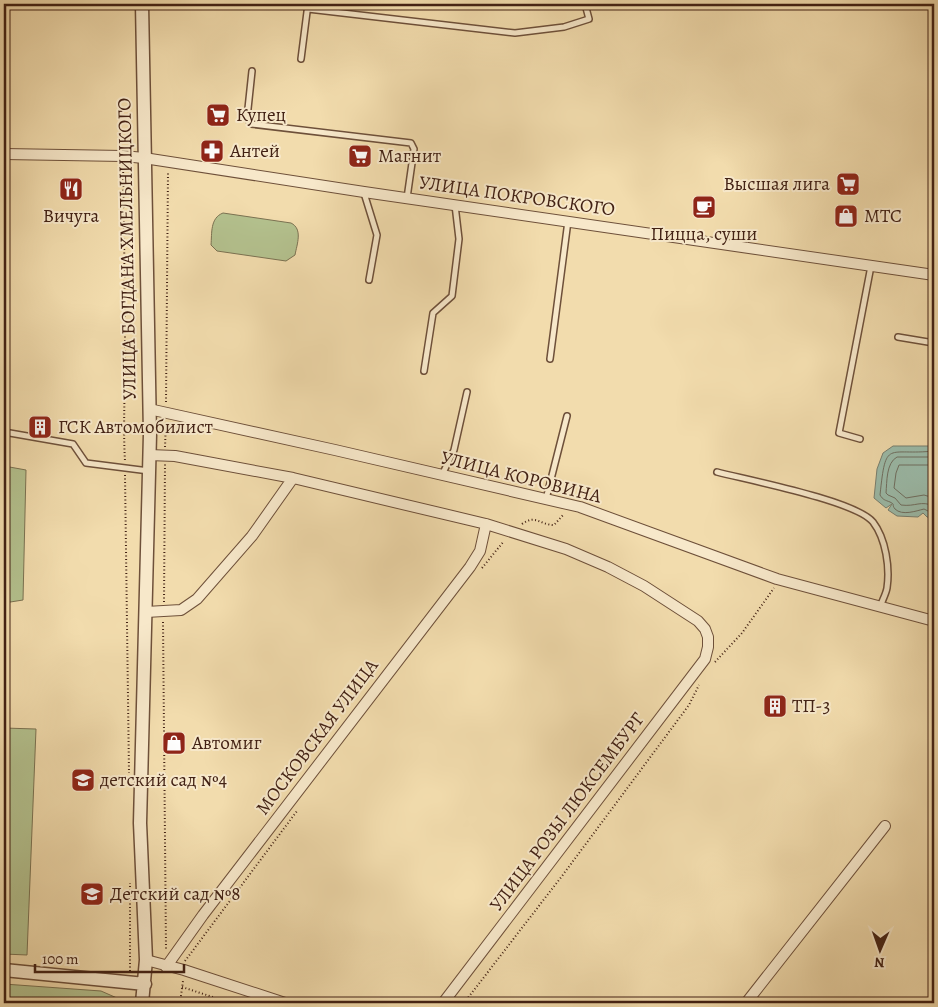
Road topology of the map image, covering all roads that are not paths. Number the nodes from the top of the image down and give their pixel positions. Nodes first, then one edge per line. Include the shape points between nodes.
1 (142, 4) edge
2 (585, 4) edge
3 (308, 6) edge
4 (301, 59) dead end
5 (252, 71) dead end
6 (4, 154) edge
7 (144, 158) junction
8 (364, 192) junction
9 (407, 198) junction
10 (455, 205) junction
11 (568, 221) junction
12 (871, 265) junction
13 (934, 275) edge
14 (369, 280) dead end
15 (898, 337) dead end
16 (934, 343) edge
17 (550, 359) dead end
18 (424, 371) dead end
19 (467, 392) dead end
20 (149, 409) junction
21 (567, 416) dead end
22 (4, 432) edge
23 (860, 439) dead end
24 (149, 455) junction
25 (150, 471) junction
26 (717, 472) dead end
27 (442, 475) junction
28 (293, 478) junction
29 (546, 499) junction
30 (486, 524) junction
31 (880, 606) junction
32 (146, 612) junction
33 (934, 621) edge
34 (886, 826) dead end
35 (146, 960) junction
36 (166, 967) junction
37 (4, 970) edge
38 (145, 984) junction
39 (142, 1003) edge
40 (285, 1003) edge
41 (443, 1003) edge
42 (746, 1003) edge

1 - 7 street, УЛИЦА БОГДАНА ХМЕЛЬНИЦКОГО
2 - 3 lane via 589,19 564,27 516,33
3 - 4 lane
5 - 9 lane via 247,118 252,124 411,143 414,149
6 - 7 street, УЛИЦА ПОКРОВСКОГО
7 - 8 street, УЛИЦА ПОКРОВСКОГО
7 - 20 street, УЛИЦА БОГДАНА ХМЕЛЬНИЦКОГО
8 - 9 street, УЛИЦА ПОКРОВСКОГО
8 - 14 lane via 377,236
9 - 10 street, УЛИЦА ПОКРОВСКОГО
10 - 11 street, УЛИЦА ПОКРОВСКОГО
10 - 18 lane via 459,239 452,296 433,312
11 - 12 street, УЛИЦА ПОКРОВСКОГО
11 - 17 lane
12 - 13 street, УЛИЦА ПОКРОВСКОГО
12 - 23 lane via 840,433
15 - 16 lane
19 - 27 lane via 454,450
20 - 24 street, УЛИЦА БОГДАНА ХМЕЛЬНИЦКОГО
20 - 27 street, УЛИЦА КОРОВИНА
21 - 29 lane
22 - 25 lane via 74,444 86,463
24 - 25 street, УЛИЦА БОГДАНА ХМЕЛЬНИЦКОГО
24 - 28 street via 175,456
25 - 32 street, УЛИЦА БОГДАНА ХМЕЛЬНИЦКОГО
26 - 31 lane via 824,500 865,515 873,522 883,541 888,568
27 - 29 street, УЛИЦА КОРОВИНА
28 - 30 street
28 - 32 street via 252,536 197,599 181,610
29 - 31 street, УЛИЦА КОРОВИНА via 572,505 780,580
30 - 36 street, МОСКОВСКАЯ УЛИЦА via 480,551 470,567
30 - 41 street, УЛИЦА РОЗЫ ЛЮКСЕМБУРГ via 566,549 644,586 698,621 705,629 708,647 700,666
31 - 33 street, УЛИЦА КОРОВИНА
32 - 35 street, УЛИЦА БОГДАНА ХМЕЛЬНИЦКОГО via 140,823
34 - 42 street
35 - 36 street
35 - 38 street, УЛИЦА БОГДАНА ХМЕЛЬНИЦКОГО
36 - 40 street
37 - 38 street
38 - 39 street, УЛИЦА БОГДАНА ХМЕЛЬНИЦКОГО

